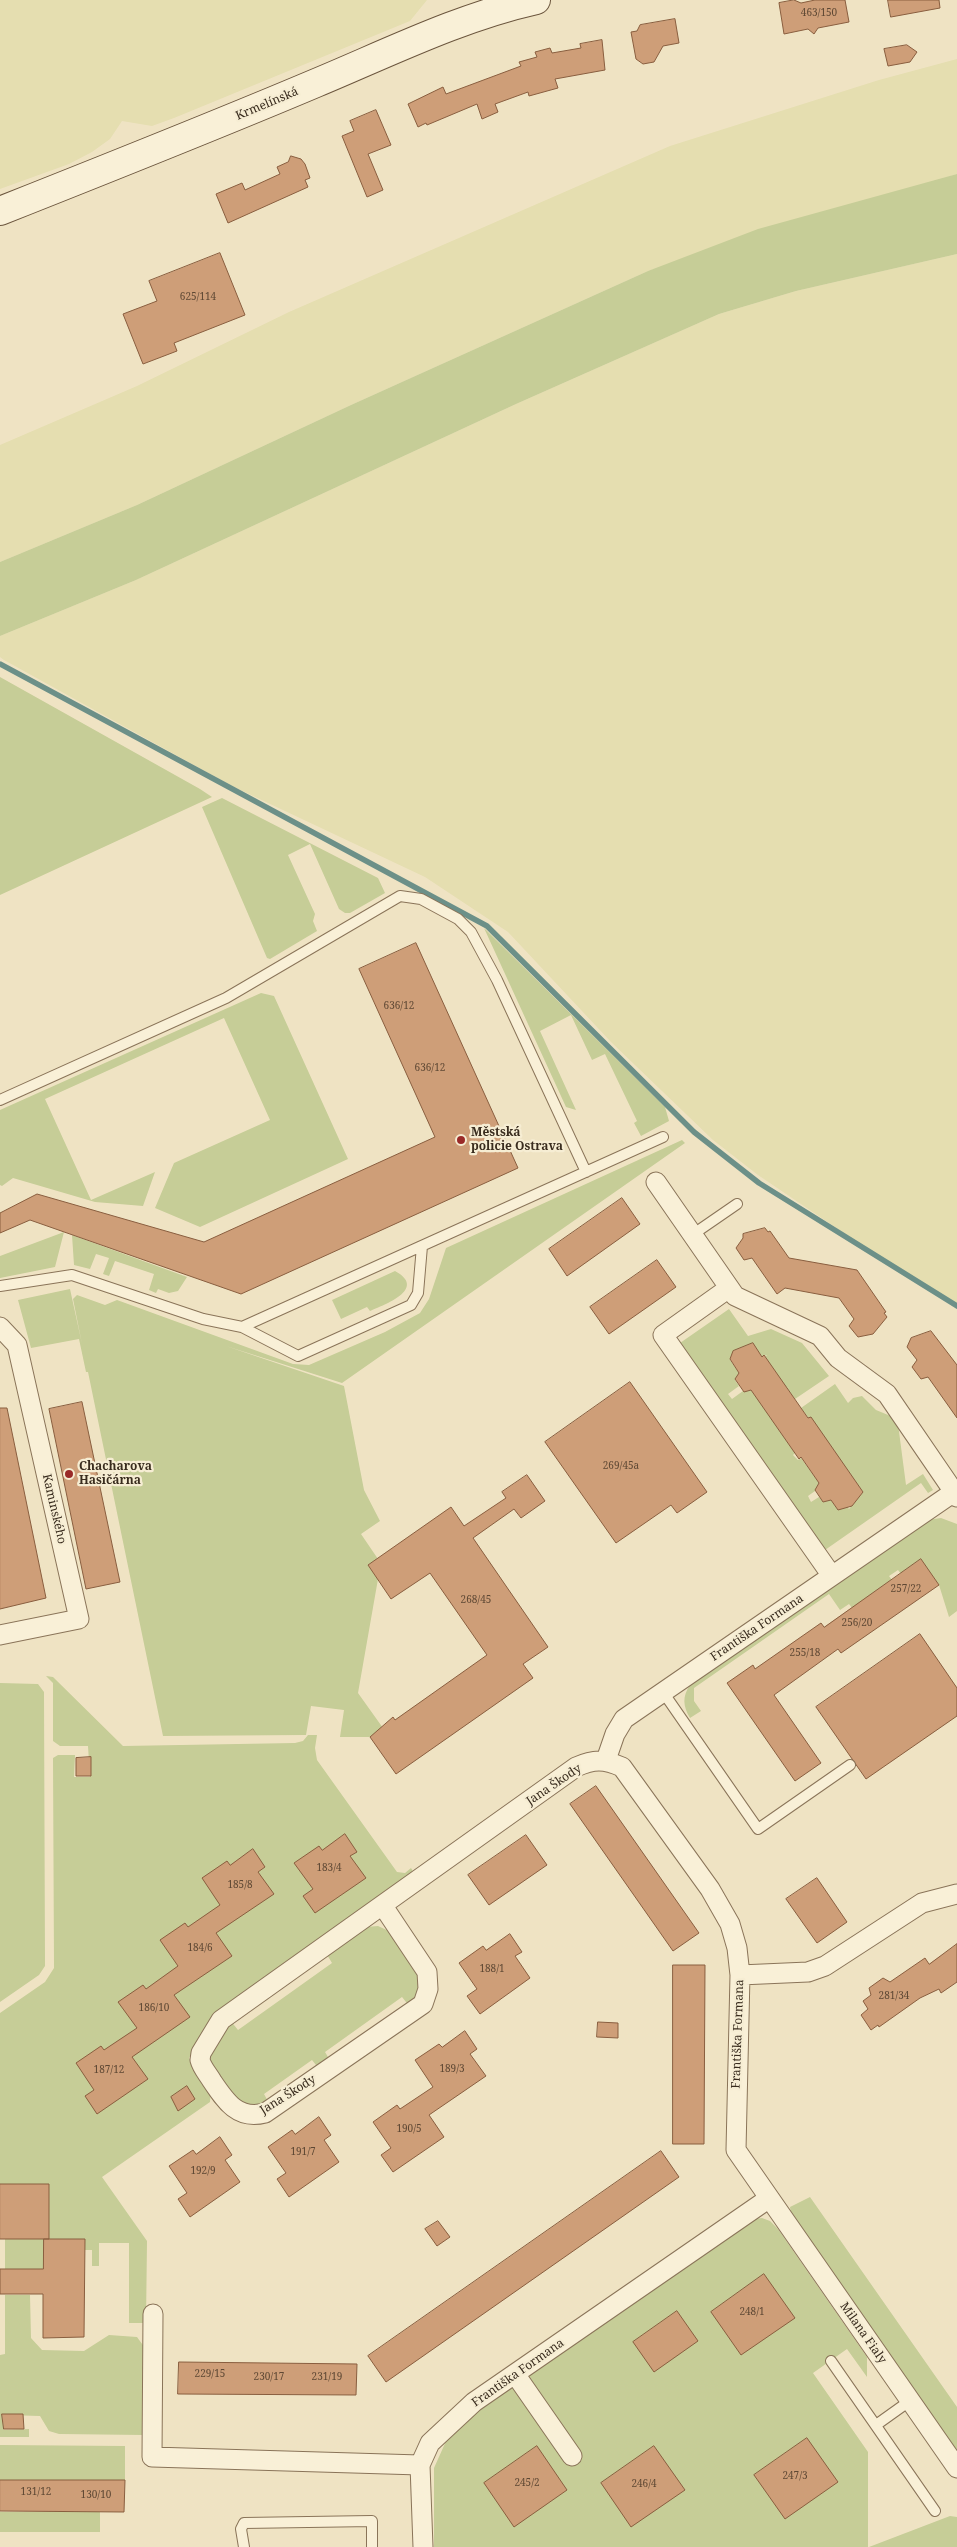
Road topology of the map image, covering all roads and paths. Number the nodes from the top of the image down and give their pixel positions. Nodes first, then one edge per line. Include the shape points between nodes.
1 (536, 0) edge
2 (0, 211) edge
3 (0, 1100) edge
4 (663, 1137) dead end
5 (586, 1172) junction
6 (656, 1182) dead end
7 (737, 1204) dead end
8 (692, 1235) junction
9 (422, 1246) junction
10 (0, 1286) edge
11 (729, 1288) junction
12 (0, 1327) edge
13 (242, 1327) junction
14 (956, 1494) edge
15 (832, 1576) junction
16 (0, 1635) edge
17 (663, 1692) junction
18 (606, 1760) junction
19 (850, 1765) dead end
20 (951, 1895) edge
21 (383, 1906) junction
22 (740, 1975) junction
23 (768, 2199) junction
24 (153, 2314) dead end
25 (831, 2361) dead end
26 (515, 2374) junction
27 (911, 2400) junction
28 (876, 2425) junction
29 (572, 2456) dead end
30 (420, 2465) junction
31 (957, 2468) edge
32 (935, 2511) dead end
33 (244, 2547) edge
34 (372, 2547) edge
35 (423, 2547) edge

1 - 2 main road, Krmelínská via 437,32 220,124
3 - 5 lane via 226,998 400,896 421,899 458,919 471,932 497,980
4 - 5 lane
5 - 9 lane
6 - 8 street, Františka Formana
7 - 8 lane
8 - 11 street, Františka Formana
9 - 13 lane
9 - 13 lane via 418,1293 411,1305 403,1309 298,1356
10 - 13 lane via 72,1275 203,1319
11 - 14 street, Františka Formana via 742,1300 820,1336 838,1358 887,1394
11 - 15 street via 663,1335
12 - 16 street, Kaminského via 17,1344 78,1619
14 - 15 street, Františka Formana
15 - 17 street, Františka Formana
17 - 18 street, Františka Formana via 624,1719
17 - 19 lane via 758,1829
18 - 21 street, Jana Škody via 591,1760 576,1767
18 - 22 street, Františka Formana via 622,1767 635,1782 710,1889 730,1924
20 - 22 street via 922,1902 817,1969
21 - 21 street, Jana Škody via 221,2020 200,2060 218,2105 248,2115 265,2113 423,2004 428,1989 428,1972
22 - 23 street, Františka Formana via 736,2150
23 - 26 street, Františka Formana
23 - 27 street, Milana Fialy
24 - 30 street via 152,2457
25 - 28 lane
26 - 29 street
26 - 30 street, Františka Formana via 474,2402 430,2443
27 - 28 lane
27 - 31 street, Milana Fialy
28 - 32 lane
30 - 35 street, Františka Formana
33 - 34 lane via 244,2522 372,2522

